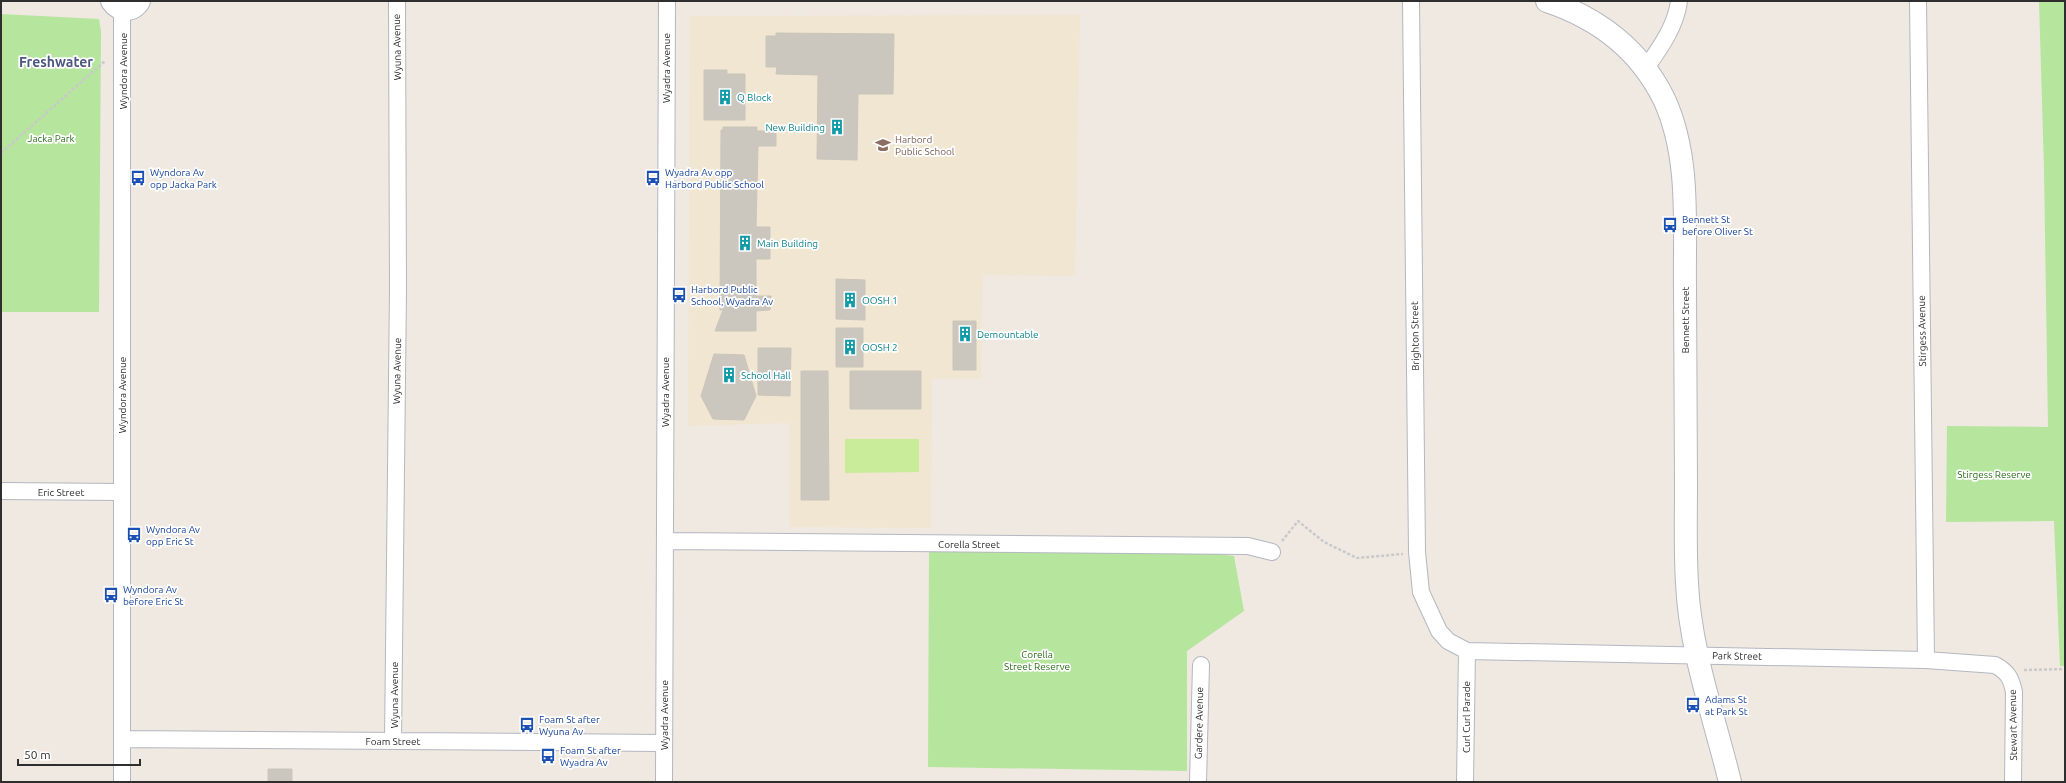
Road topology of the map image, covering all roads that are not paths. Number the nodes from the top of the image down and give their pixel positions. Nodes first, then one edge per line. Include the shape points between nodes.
1 (397, 1) edge
2 (667, 1) edge
3 (1411, 1) edge
4 (1547, 1) edge
5 (1679, 1) edge
6 (1918, 1) edge
7 (124, 4) edge
8 (1646, 68) junction
9 (1, 491) edge
10 (121, 492) junction
11 (665, 541) junction
12 (1272, 552) road end
13 (1467, 651) junction
14 (1696, 655) junction
15 (1926, 660) junction
16 (1201, 665) dead end
17 (2006, 670) joint
18 (122, 739) junction
19 (394, 741) junction
20 (663, 743) junction
21 (122, 782) edge
22 (664, 782) edge
23 (1198, 782) edge
24 (1465, 782) edge
25 (1730, 782) edge
26 (2013, 782) edge

1 - 19 street, Wyuna Avenue via 398,289
2 - 11 street, Wyadra Avenue
3 - 13 street, Brighton Street via 1417,552 1421,592 1439,631 1448,641
4 - 8 main road, Bennett Street via 1586,16 1606,29
5 - 8 street via 1678,11 1662,47
6 - 15 street, Stirgess Avenue
7 - 10 street, Wyndora Avenue
8 - 14 main road, Bennett Street via 1664,100 1673,125 1680,151 1683,180 1687,583
9 - 10 street, Eric Street
10 - 18 street, Wyndora Avenue
11 - 12 street, Corella Street via 1248,546
11 - 20 street, Wyadra Avenue
13 - 14 street, Park Street
13 - 24 street, Curl Curl Parade
14 - 15 street, Park Street
14 - 25 main road, Bennett Street
15 - 17 street, Park Street via 1985,663
16 - 23 street, Gardere Avenue
17 - 26 street, Stewart Avenue via 2012,679 2014,692
18 - 19 street, Foam Street
18 - 21 street, Wyndora Avenue
19 - 20 street, Foam Street
20 - 22 street, Wyadra Avenue

